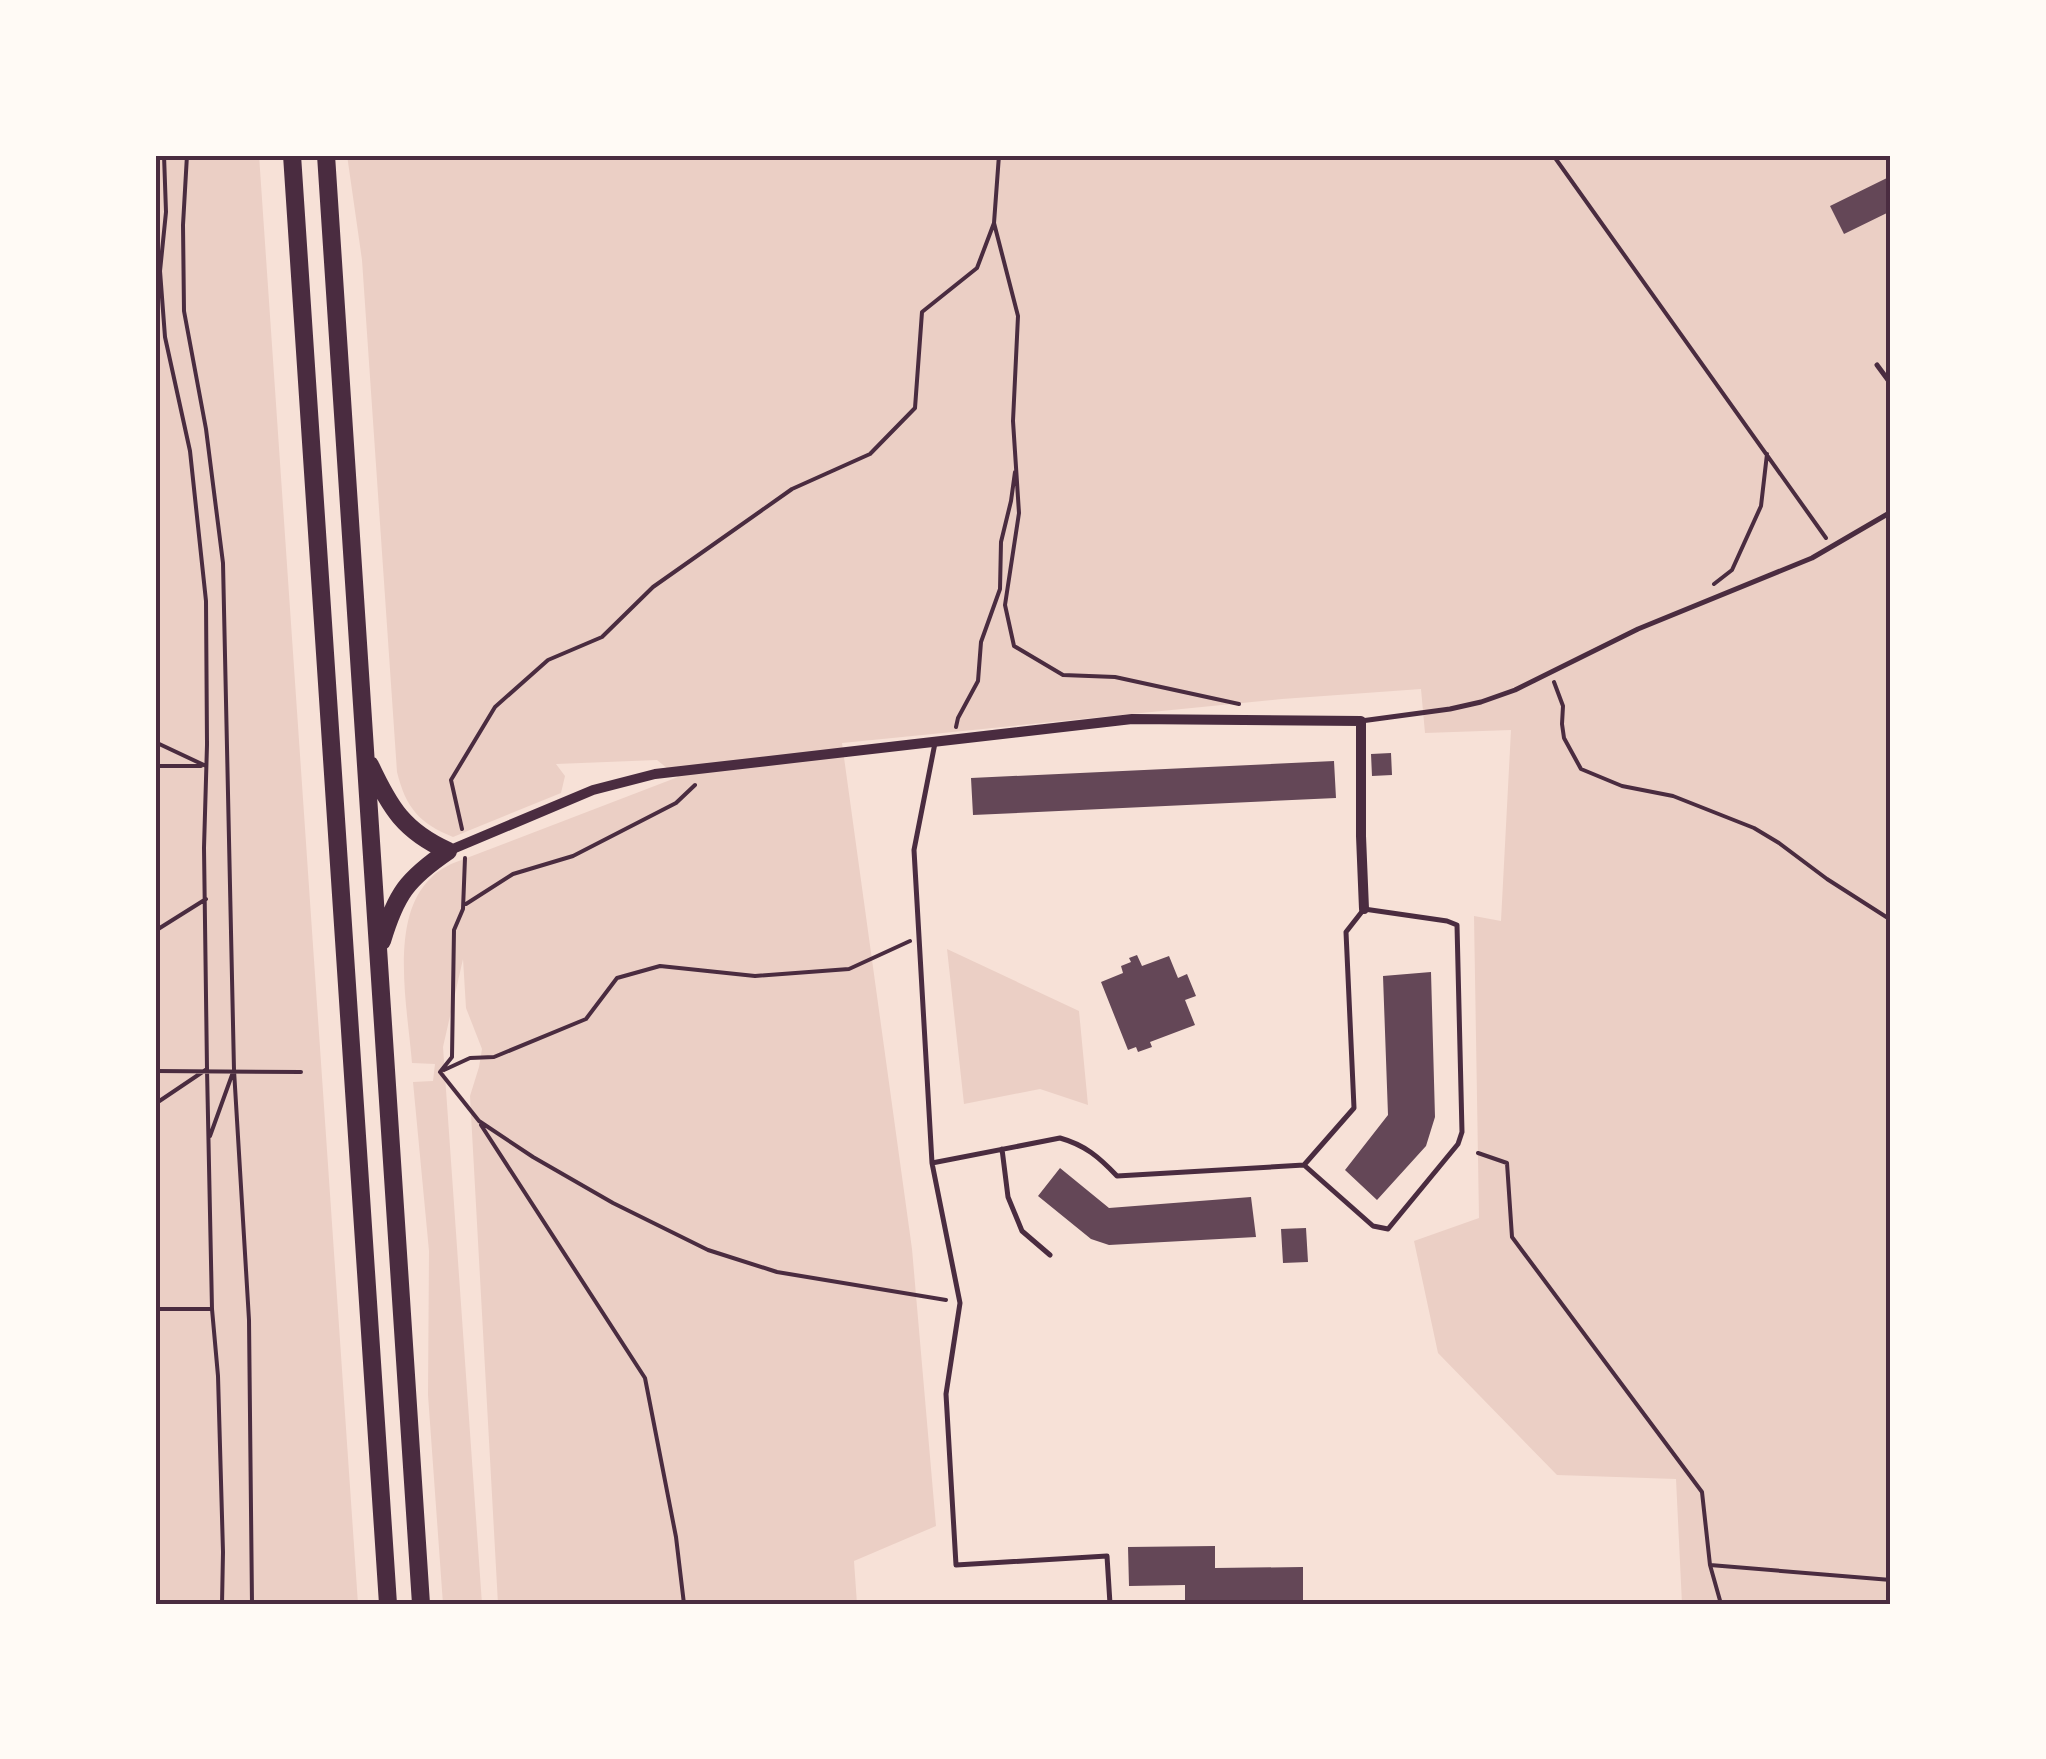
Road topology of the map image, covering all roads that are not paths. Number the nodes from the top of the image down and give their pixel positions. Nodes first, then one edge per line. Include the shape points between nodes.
1 (292, 155) edge
2 (326, 155) edge
3 (1878, 364) dead end
4 (1891, 384) edge
5 (1891, 512) edge
6 (1361, 721) junction
7 (935, 743) junction
8 (366, 758) junction
9 (448, 851) junction
10 (1364, 909) junction
11 (378, 956) junction
12 (1002, 1149) junction
13 (932, 1163) junction
14 (1304, 1164) junction
15 (1050, 1256) dead end
16 (388, 1604) edge
17 (421, 1604) edge
18 (1110, 1604) edge

1 - 16 highway
2 - 8 highway
3 - 4 lane
5 - 6 lane via 1812,558 1638,629 1515,690 1450,709
6 - 7 street via 1132,719
6 - 10 street
7 - 9 street via 655,774 606,786
7 - 13 lane via 914,850
8 - 9 highway via 406,825
8 - 11 highway
9 - 11 highway via 402,891
10 - 14 lane via 1346,932 1354,1108
10 - 14 lane via 1457,925 1462,1132 1388,1229 1372,1226
11 - 17 highway
12 - 13 lane
12 - 14 lane via 1060,1138 1094,1153 1117,1176
12 - 15 lane via 1008,1198 1022,1232
13 - 18 lane via 960,1303 946,1394 956,1564 1107,1556

